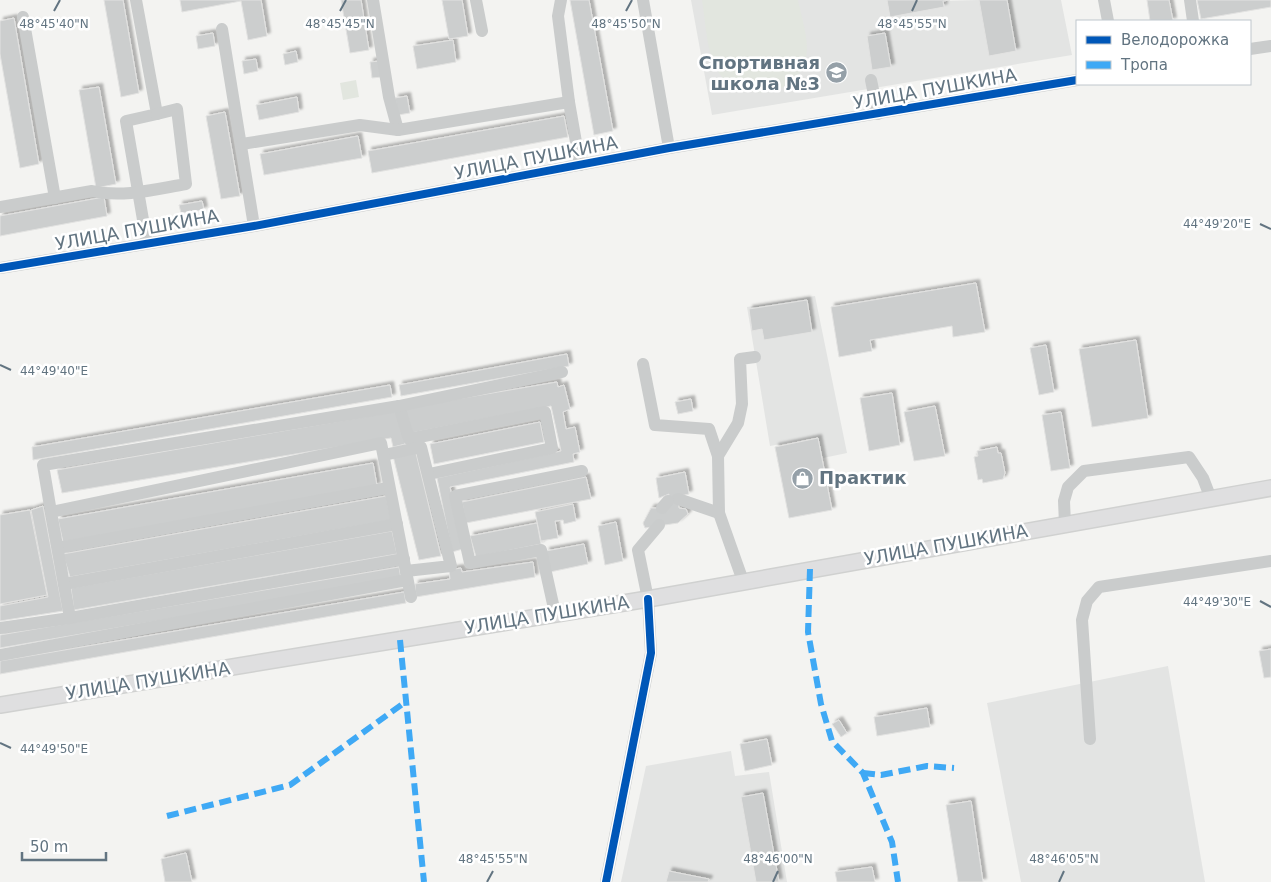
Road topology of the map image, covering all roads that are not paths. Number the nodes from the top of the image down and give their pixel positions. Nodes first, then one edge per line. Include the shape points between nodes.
1 (136, 0) edge
2 (372, 0) edge
3 (476, 0) edge
4 (561, 0) edge
5 (643, 0) edge
6 (1104, 0) edge
7 (1190, 0) edge
8 (23, 17) dead end
9 (1108, 20) edge
10 (1192, 20) edge
11 (222, 29) dead end
12 (482, 31) dead end
13 (1271, 46) edge
14 (1251, 49) edge
15 (870, 80) dead end
16 (1076, 80) edge
17 (569, 102) junction
18 (157, 114) junction
19 (878, 114) junction
20 (398, 130) junction
21 (242, 144) junction
22 (669, 148) junction
23 (580, 165) junction
24 (136, 192) junction
25 (55, 198) junction
26 (0, 207) edge
27 (254, 226) junction
28 (146, 243) junction
29 (0, 268) edge
30 (755, 357) dead end
31 (643, 364) dead end
32 (562, 372) dead end
33 (399, 406) junction
34 (420, 443) junction
35 (384, 455) junction
36 (718, 456) junction
37 (582, 471) dead end
38 (429, 474) junction
39 (388, 488) junction
40 (1271, 488) edge
41 (1211, 499) junction
42 (669, 503) dead end
43 (51, 512) junction
44 (719, 513) junction
45 (397, 524) junction
46 (1065, 524) junction
47 (659, 525) dead end
48 (58, 548) junction
49 (1271, 561) edge
50 (470, 563) junction
51 (451, 566) junction
52 (406, 570) junction
53 (743, 581) junction
54 (64, 584) junction
55 (411, 597) dead end
56 (648, 599) junction
57 (555, 613) junction
58 (70, 618) junction
59 (0, 628) edge
60 (0, 655) edge
61 (0, 705) edge
62 (1090, 739) dead end
63 (606, 882) edge

1 - 18 street
2 - 20 street
3 - 12 street
4 - 17 street via 558,16
5 - 22 street
6 - 9 street
7 - 10 street
8 - 25 street
11 - 21 street
13 - 14 street
15 - 19 street
16 - 19 street, УЛИЦА ПУШКИНА
17 - 20 street
17 - 23 street
18 - 24 street via 126,121
18 - 24 street via 177,110 186,184
19 - 22 street, УЛИЦА ПУШКИНА
20 - 21 street via 360,125
21 - 27 street
22 - 23 street, УЛИЦА ПУШКИНА
23 - 27 street, УЛИЦА ПУШКИНА
24 - 25 street via 106,194 92,191
24 - 28 street
25 - 26 street
27 - 28 street, УЛИЦА ПУШКИНА
28 - 29 street, УЛИЦА ПУШКИНА
30 - 36 street via 740,359 742,404 738,423
31 - 36 street via 654,425 709,429
32 - 33 street
33 - 34 street via 409,439
33 - 43 street via 43,465
34 - 35 street
34 - 38 street
34 - 38 street via 544,412 552,448
35 - 39 street
35 - 43 street via 381,443
36 - 44 street
37 - 50 street via 455,496
38 - 51 street
39 - 45 street
39 - 48 street
40 - 41 main road, УЛИЦА ПУШКИНА
41 - 46 main road, УЛИЦА ПУШКИНА
41 - 46 street via 1190,457 1084,471 1068,487 1064,501
42 - 44 street
43 - 48 street
44 - 53 street
45 - 52 street
45 - 54 street
46 - 53 main road, УЛИЦА ПУШКИНА
47 - 56 street via 638,550
48 - 54 street
49 - 62 street via 1100,587 1087,600 1082,620
50 - 51 street
50 - 57 street via 541,550
51 - 52 street
52 - 55 street
52 - 58 street
52 - 60 street
53 - 56 main road, УЛИЦА ПУШКИНА
54 - 58 street
56 - 57 main road, УЛИЦА ПУШКИНА
56 - 63 street via 651,653
57 - 61 main road, УЛИЦА ПУШКИНА
58 - 59 street

